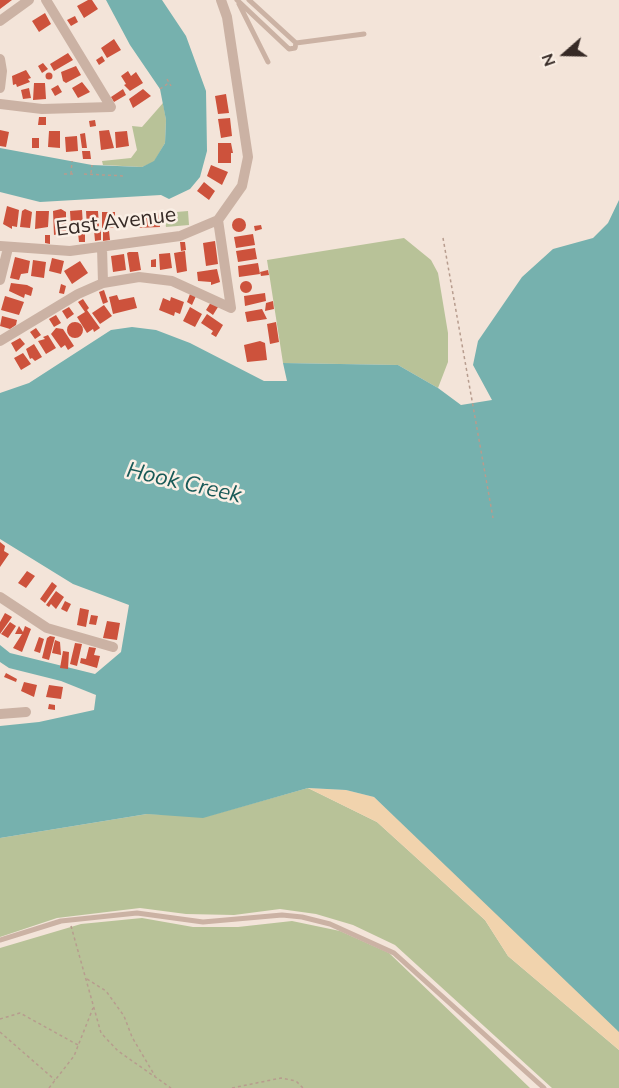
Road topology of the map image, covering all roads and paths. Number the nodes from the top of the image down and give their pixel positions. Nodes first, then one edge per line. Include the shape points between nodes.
1 (29, 0) edge
2 (46, 0) edge
3 (221, 0) edge
4 (237, 0) edge
5 (249, 0) edge
6 (0, 21) edge
7 (364, 34) dead end
8 (296, 43) junction
9 (0, 59) edge
10 (268, 62) dead end
11 (167, 79) dead end
12 (170, 82) junction
13 (171, 86) dead end
14 (0, 88) edge
15 (160, 89) dead end
16 (0, 104) edge
17 (72, 161) dead end
18 (92, 165) dead end
19 (64, 174) dead end
20 (71, 174) junction
21 (75, 174) dead end
22 (84, 174) dead end
23 (91, 174) junction
24 (125, 176) dead end
25 (218, 220) junction
26 (443, 238) dead end
27 (4, 247) edge
28 (102, 247) junction
29 (0, 280) edge
30 (103, 283) junction
31 (0, 341) edge
32 (493, 518) dead end
33 (0, 597) edge
34 (113, 647) dead end
35 (26, 712) dead end
36 (0, 714) edge
37 (70, 921) junction
38 (0, 940) edge
39 (86, 978) junction
40 (93, 1008) junction
41 (0, 1019) edge
42 (0, 1032) edge
43 (78, 1046) junction
44 (155, 1077) junction
45 (55, 1080) junction
46 (49, 1088) edge
47 (171, 1088) edge
48 (232, 1088) edge
49 (303, 1088) edge
50 (544, 1088) edge

1 - 6 street
2 - 16 street via 111,107 42,109
3 - 25 street via 227,17 248,157 242,186
4 - 8 lane via 288,48 294,49
4 - 10 lane
5 - 8 lane
7 - 8 lane
9 - 14 street
11 - 12 path
12 - 13 path
12 - 15 path
17 - 20 path
18 - 23 path
19 - 20 path
20 - 21 path
22 - 23 path
23 - 24 path
25 - 28 street, East Avenue via 180,236
25 - 30 street via 231,308 172,281 139,277
26 - 32 path
27 - 28 street, East Avenue via 70,251
27 - 29 street
28 - 30 street
30 - 31 street
33 - 34 street via 47,628
35 - 36 street
37 - 38 lane
37 - 39 path
37 - 50 lane via 138,913 203,922 282,915 330,924 394,953
39 - 40 path
39 - 44 path via 106,991 124,1016
40 - 43 path
40 - 44 path via 101,1033 118,1051
41 - 43 path via 20,1013
42 - 45 path
43 - 45 path
44 - 47 path
45 - 46 path
48 - 49 path via 281,1078 296,1081

